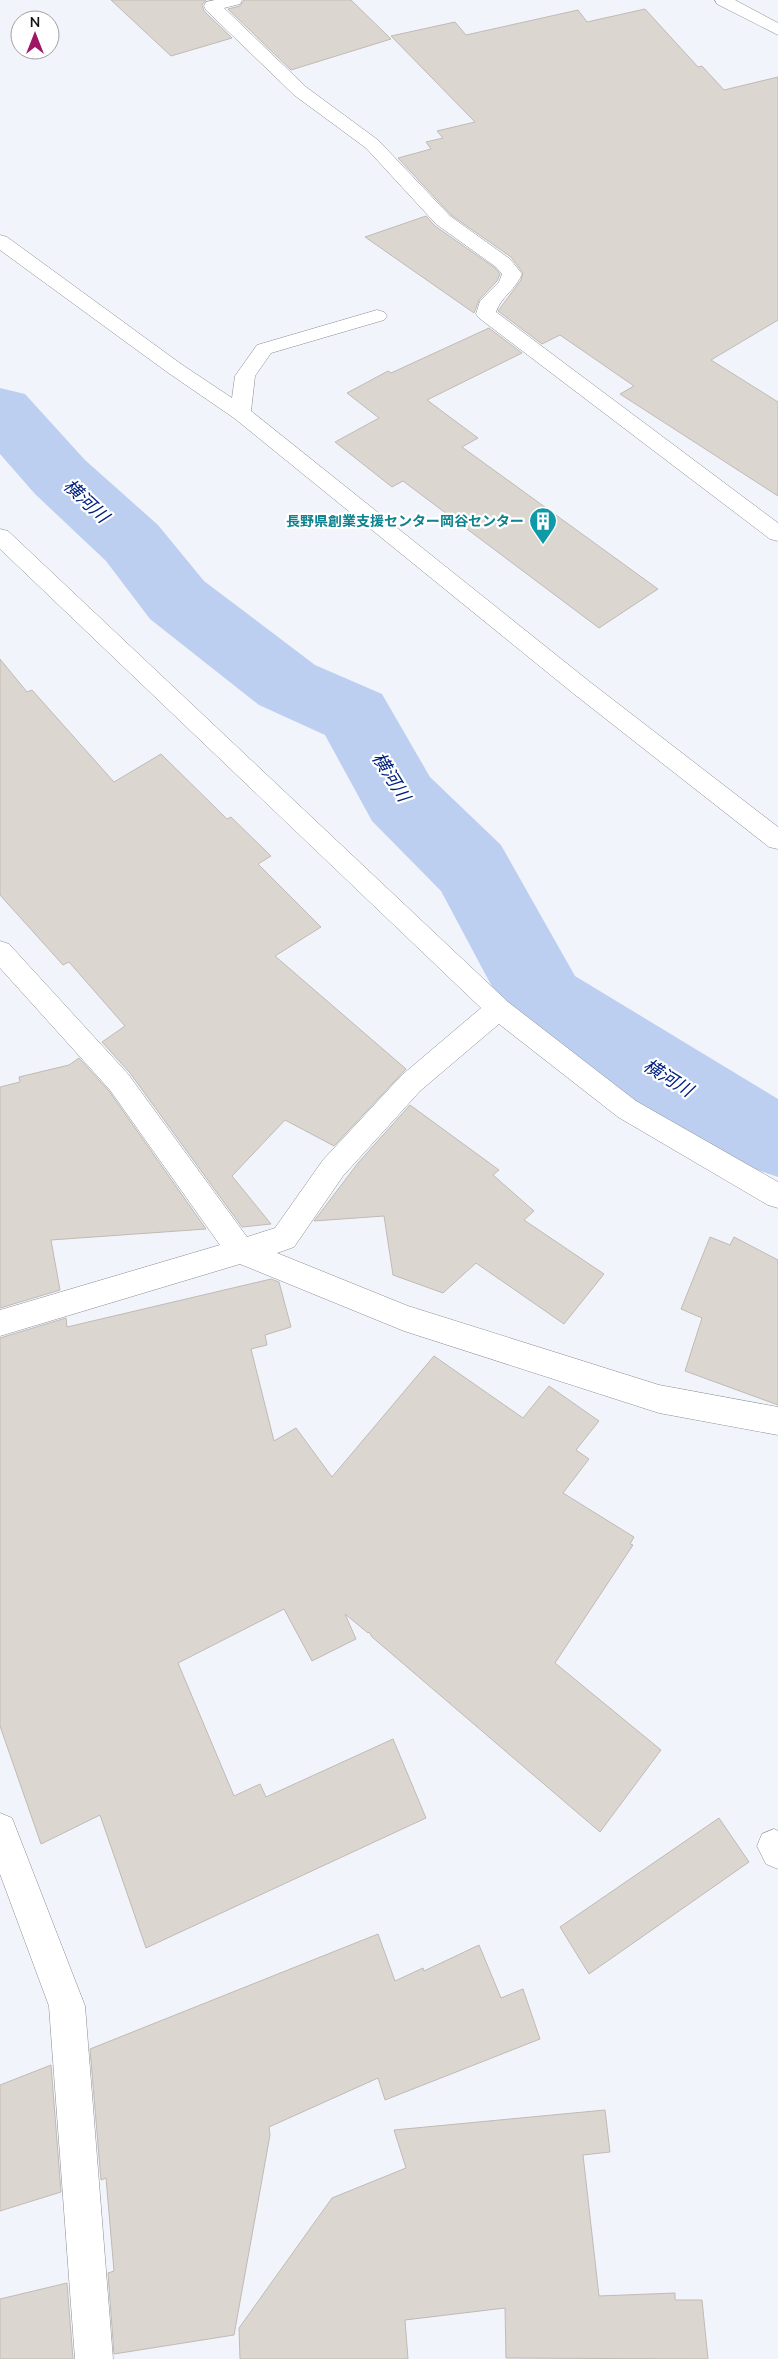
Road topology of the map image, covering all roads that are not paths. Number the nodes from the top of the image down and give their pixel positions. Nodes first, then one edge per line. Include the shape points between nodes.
1 (234, 0) edge
2 (723, 0) edge
3 (208, 3) edge
4 (778, 30) edge
5 (0, 241) edge
6 (376, 316) dead end
7 (241, 413) junction
8 (778, 534) edge
9 (0, 536) edge
10 (778, 840) edge
11 (0, 951) edge
12 (499, 1009) junction
13 (778, 1196) edge
14 (241, 1251) junction
15 (0, 1323) edge
16 (778, 1421) edge
17 (0, 1830) edge
18 (94, 2359) edge

1 - 3 street
2 - 4 street
3 - 8 street via 300,91 372,144 443,220 504,263 512,274 508,284 490,301 486,314
5 - 7 street
6 - 7 street via 264,349 245,376
7 - 10 street via 582,688
9 - 12 street
11 - 14 street via 119,1082
12 - 13 street via 627,1109
12 - 14 street via 411,1083 333,1168 284,1238
14 - 15 street
14 - 16 street via 404,1318 659,1399
17 - 18 street via 67,2006

